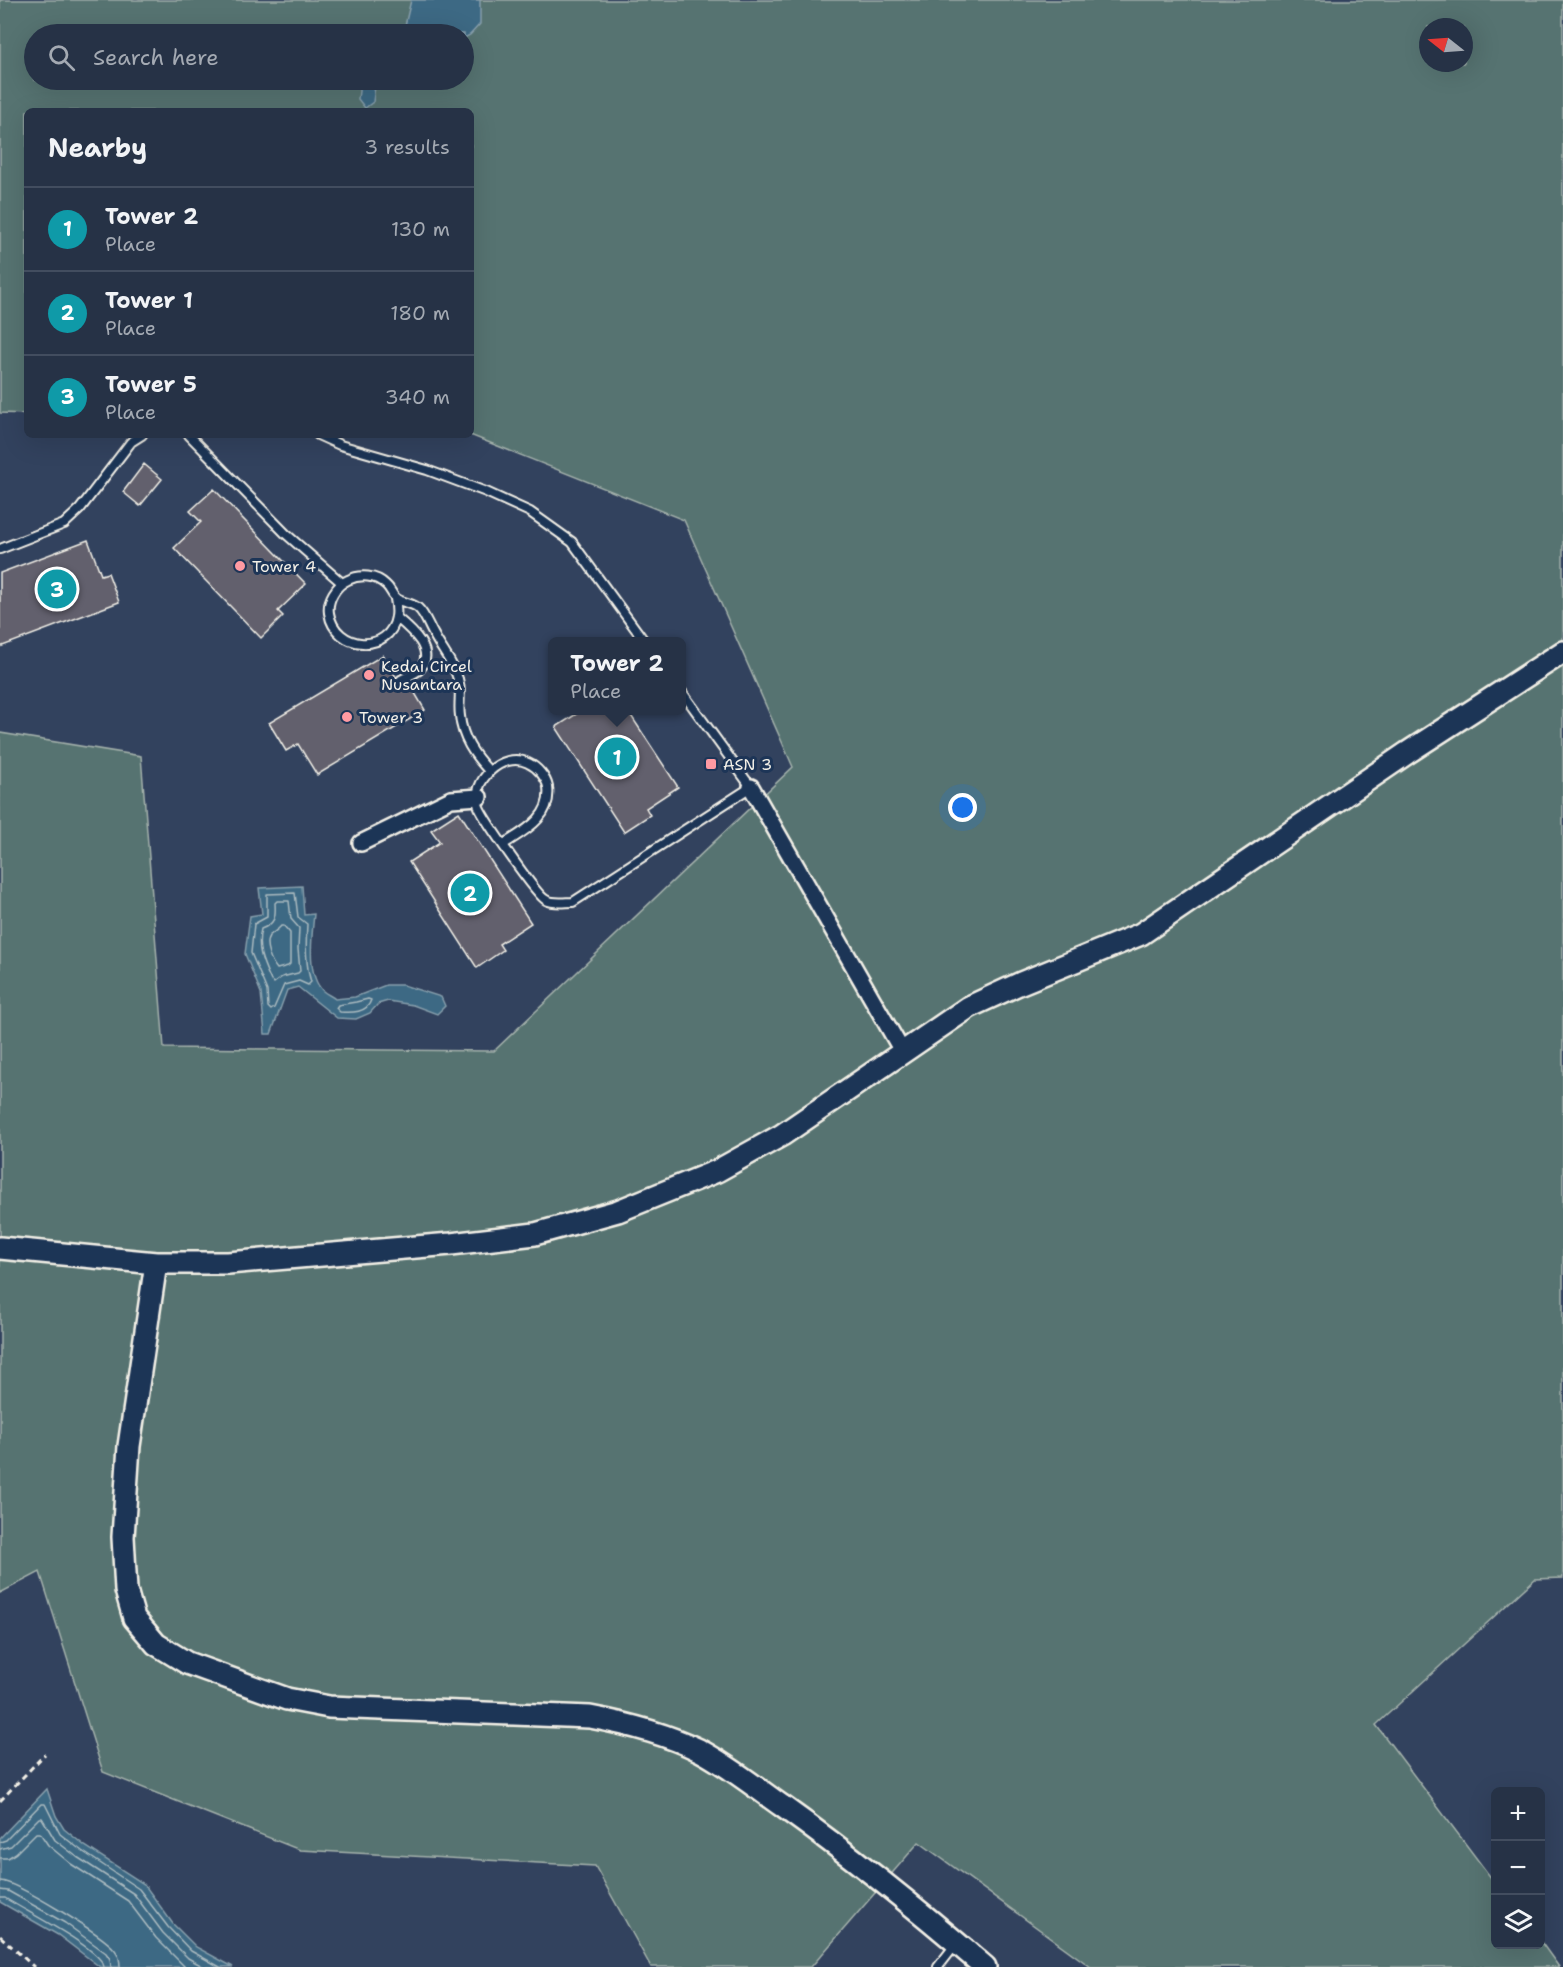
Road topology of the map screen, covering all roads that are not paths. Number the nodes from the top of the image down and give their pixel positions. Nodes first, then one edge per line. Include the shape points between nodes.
1 (137, 438) edge
2 (192, 438) edge
3 (325, 438) edge
4 (0, 549) edge
5 (342, 583) junction
6 (395, 599) junction
7 (396, 617) junction
8 (641, 637) edge
9 (1563, 652) edge
10 (401, 680) dead end
11 (686, 699) edge
12 (489, 771) junction
13 (751, 787) junction
14 (479, 797) junction
15 (361, 843) dead end
16 (504, 844) junction
17 (902, 1051) junction
18 (0, 1248) edge
19 (156, 1263) junction
20 (957, 1943) junction
21 (938, 1967) edge
22 (985, 1967) edge

1 - 4 lane via 64,524
2 - 5 lane via 286,534
3 - 8 lane via 427,470 530,512 572,542
5 - 6 lane via 357,576 373,577 387,585
5 - 7 lane via 332,595 329,611 333,627 345,639 360,644 376,641 389,632
6 - 7 lane
6 - 12 lane via 418,607 458,678 463,732 471,751
7 - 10 lane via 423,646 424,661 419,670
9 - 17 street via 1141,934 969,1007
11 - 13 lane
12 - 14 lane
12 - 16 lane via 505,760 523,760 536,767 548,783 544,813
13 - 16 lane via 573,902 546,901
13 - 17 street
14 - 15 street via 451,799
14 - 16 lane via 478,806
17 - 19 street via 782,1135 717,1171 618,1211 535,1234 451,1244 228,1263
18 - 19 street
19 - 20 street via 129,1446 123,1537 126,1590 134,1618 156,1644 187,1663 286,1699 329,1707 590,1717 664,1735 739,1775 827,1838
20 - 21 lane
20 - 22 street

